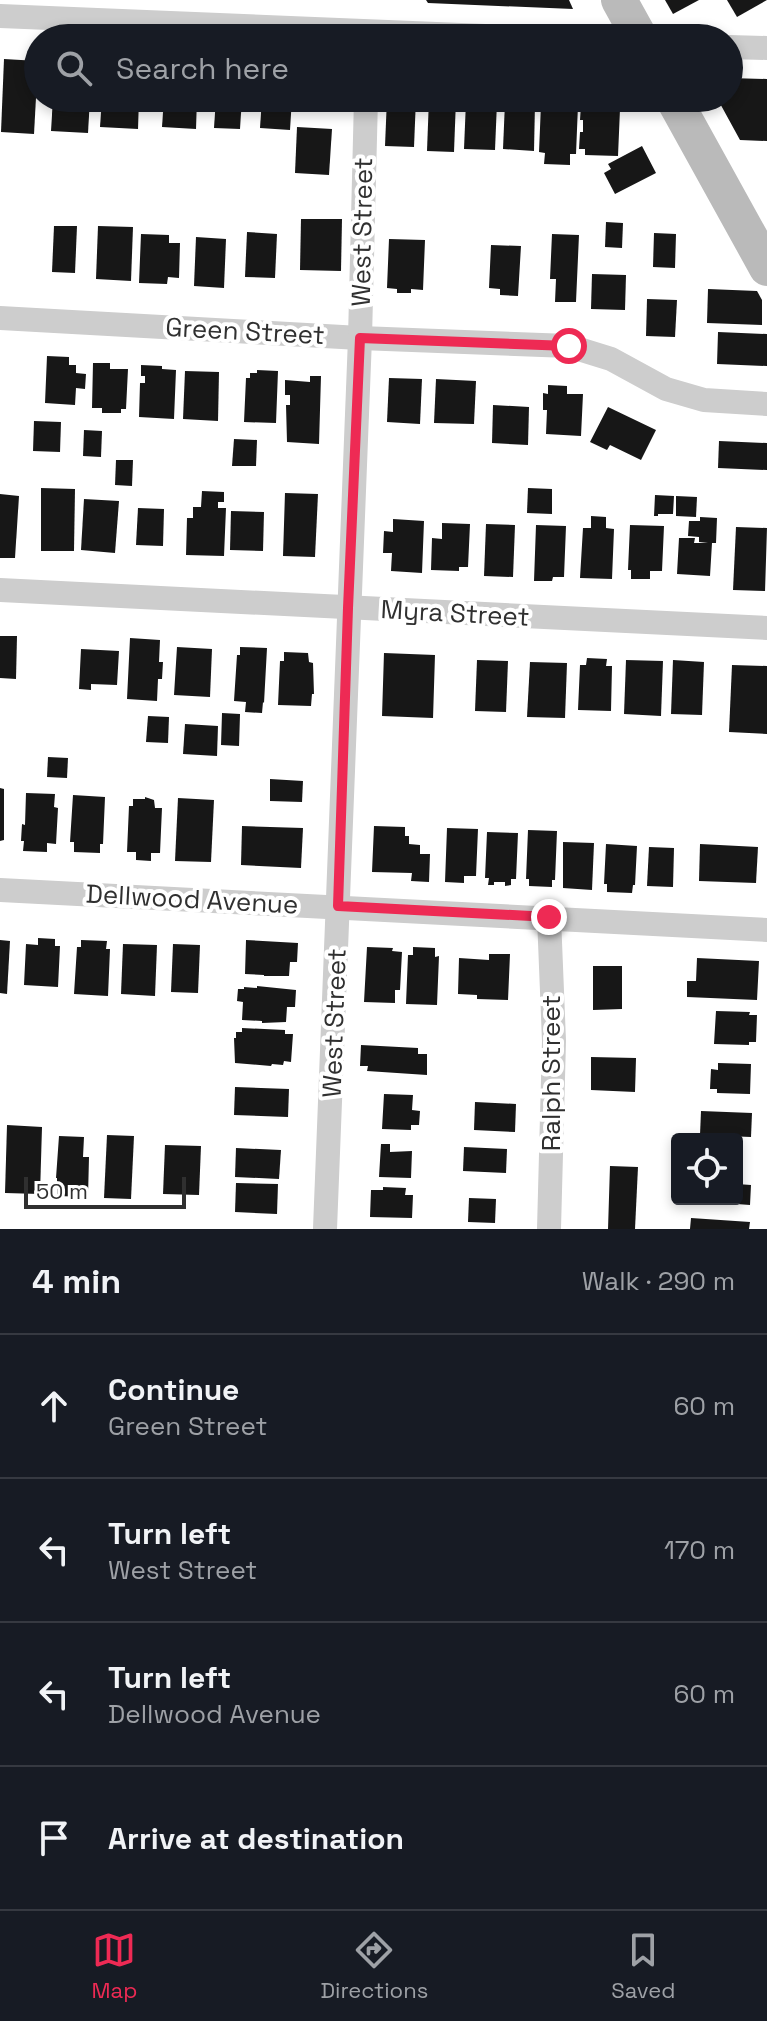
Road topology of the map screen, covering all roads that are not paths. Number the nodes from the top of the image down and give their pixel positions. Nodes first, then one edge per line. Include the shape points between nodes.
1 (619, 0) edge
2 (0, 16) edge
3 (155, 24) edge
4 (632, 24) edge
5 (743, 47) edge
6 (767, 48) edge
7 (366, 112) edge
8 (681, 112) edge
9 (767, 268) edge
10 (0, 318) edge
11 (360, 338) junction
12 (767, 404) edge
13 (0, 590) edge
14 (348, 608) junction
15 (767, 628) edge
16 (0, 890) edge
17 (338, 906) junction
18 (549, 917) junction
19 (767, 930) edge
20 (325, 1229) edge
21 (549, 1229) edge

1 - 4 main road
2 - 3 street
5 - 6 street
7 - 11 street, West Street
8 - 9 main road
10 - 11 street, Green Street
11 - 12 street, Green Street via 569,346 611,359 666,389 704,400
11 - 14 street, West Street
13 - 14 street, Myra Street
14 - 15 street, Myra Street
14 - 17 street, West Street
16 - 17 street, Dellwood Avenue
17 - 18 street, Dellwood Avenue
17 - 20 street, West Street
18 - 19 street, Dellwood Avenue
18 - 21 street, Ralph Street via 554,1041

